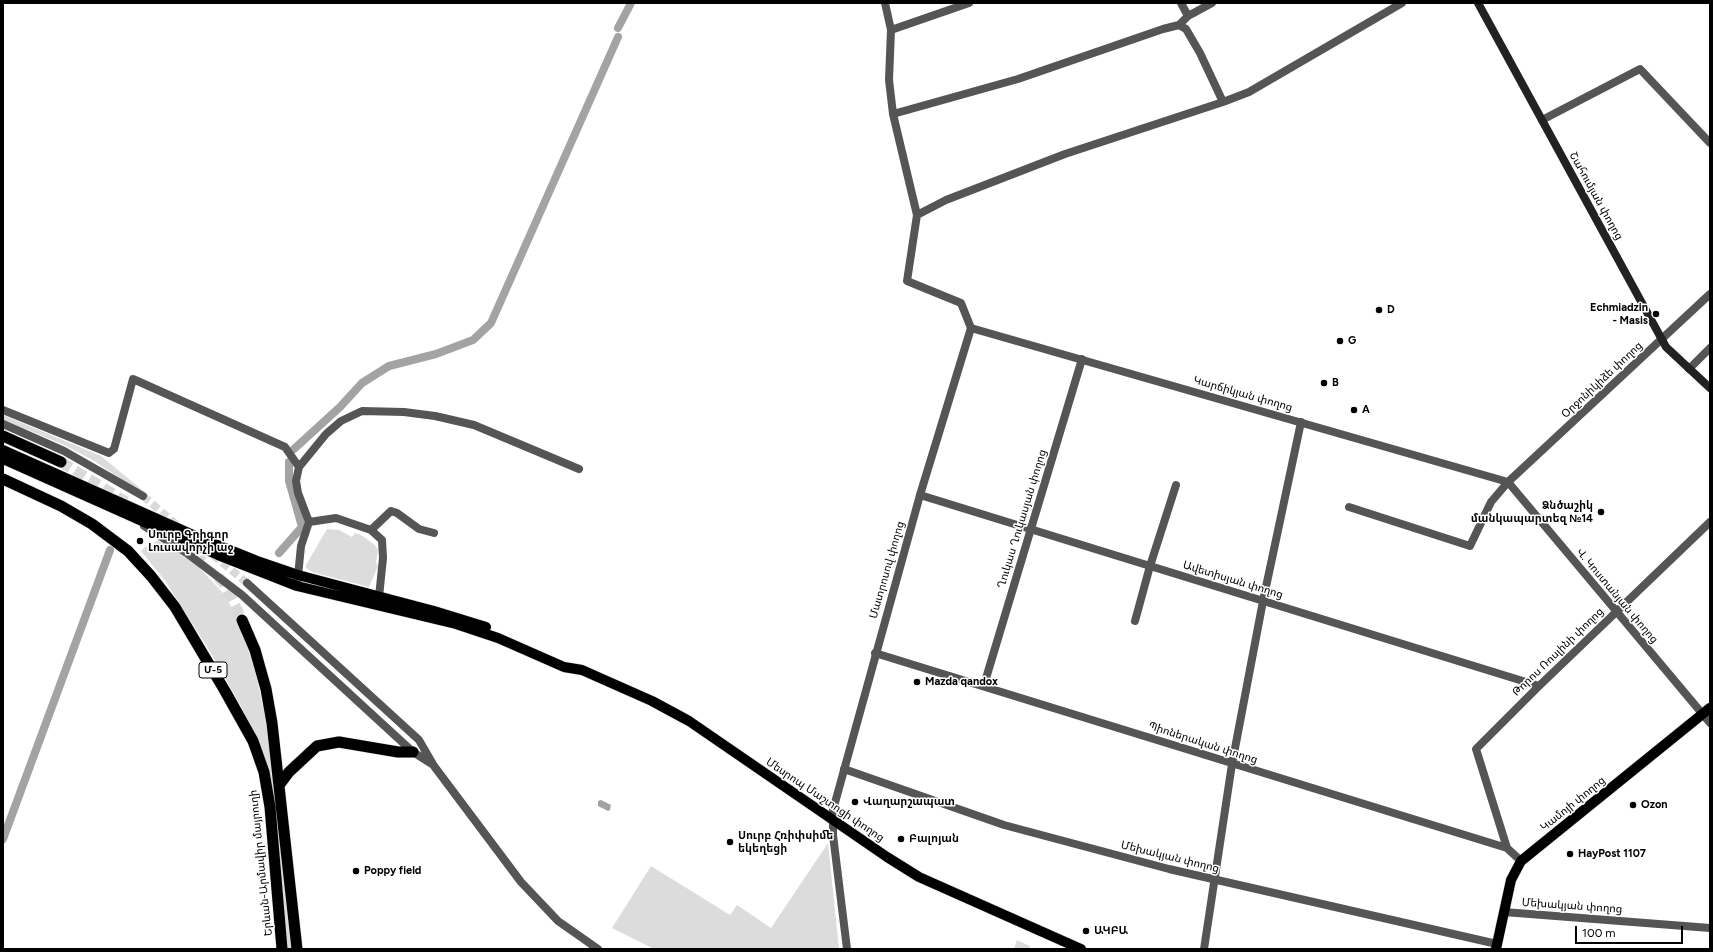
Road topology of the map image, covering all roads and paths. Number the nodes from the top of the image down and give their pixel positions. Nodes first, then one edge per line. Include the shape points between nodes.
1 (885, 3) edge
2 (969, 3) edge
3 (1181, 3) edge
4 (1212, 3) edge
5 (1402, 3) edge
6 (1478, 3) edge
7 (1188, 16) junction
8 (1179, 25) junction
9 (891, 30) junction
10 (1223, 102) junction
11 (893, 114) junction
12 (1542, 120) junction
13 (1710, 143) edge
14 (917, 215) junction
15 (1710, 294) edge
16 (971, 328) junction
17 (1662, 340) junction
18 (1710, 348) edge
19 (1082, 359) junction
20 (1689, 369) junction
21 (1710, 388) edge
22 (3, 410) edge
23 (1301, 422) junction
24 (3, 424) edge
25 (3, 436) edge
26 (3, 450) edge
27 (3, 459) edge
28 (61, 462) tunnel mouth
29 (299, 467) junction
30 (579, 470) dead end
31 (3, 479) edge
32 (1508, 482) junction
33 (1176, 485) dead end
34 (920, 495) junction
35 (143, 496) tunnel mouth
36 (1349, 507) dead end
37 (127, 515) junction
38 (309, 522) junction
39 (1710, 522) edge
40 (1030, 528) junction
41 (371, 530) junction
42 (434, 533) dead end
43 (1150, 566) junction
44 (298, 575) junction
45 (246, 583) tunnel mouth
46 (297, 586) junction
47 (379, 597) junction
48 (1263, 601) junction
49 (1615, 612) junction
50 (242, 620) tunnel mouth
51 (1135, 621) dead end
52 (875, 652) junction
53 (582, 670) junction
54 (984, 685) junction
55 (1539, 686) junction
56 (1706, 711) edge
57 (1710, 723) edge
58 (413, 752) junction
59 (1232, 764) junction
60 (434, 766) junction
61 (844, 769) junction
62 (280, 784) junction
63 (833, 820) junction
64 (1507, 848) junction
65 (1521, 861) junction
66 (1214, 879) junction
67 (1504, 912) junction
68 (1710, 928) edge
69 (1497, 946) edge
70 (282, 949) edge
71 (297, 949) edge
72 (598, 949) edge
73 (847, 949) edge
74 (1081, 949) edge
75 (1204, 949) edge

1 - 9 street
2 - 9 street
3 - 7 street
4 - 7 street
5 - 10 street via 1249,92
6 - 12 main road, Շահումյան փողոց
7 - 8 street
8 - 10 street via 1186,29 1200,53
8 - 11 street via 1018,79
9 - 11 street via 889,80
10 - 14 street via 1065,154 946,200
11 - 14 street
12 - 13 street via 1640,69
12 - 17 main road, Շահումյան փողոց
14 - 16 street via 907,281 961,303
15 - 17 street, Օրջոնիկիձե փողոց
16 - 19 street, Կարճիկյան փողոց
16 - 34 street, Մատրոսով փողոց
17 - 20 main road, Շահումյան փողոց
17 - 32 street, Օրջոնիկիձե փողոց
18 - 20 street
19 - 23 street, Կարճիկյան փողոց
19 - 40 street, Ղուկաս Ղուկասյան փողոց
20 - 21 main road, Շահումյան փողոց
22 - 29 street via 110,453 114,449 133,379 285,447
23 - 32 street, Կարճիկյան փողոց
23 - 48 street
24 - 35 street via 64,451
25 - 28 highway
26 - 44 main road via 200,538
27 - 37 main road
29 - 30 street via 340,421 362,411 435,416 474,426
29 - 38 street via 296,481 298,493
31 - 70 highway, Երևան-Արմավիր մայրուղի / Մ-5 via 74,513 128,552 175,607 226,691 253,741 264,772 270,806
32 - 36 street, Օրջոնիկիձե փողոց via 1491,502 1470,546
32 - 49 street, Վ. Կոստանյան փողոց
33 - 43 street
34 - 40 street, Ավետիսյան փողոց
34 - 52 street, Մատրոսով փողոց
37 - 46 main road
37 - 58 street via 188,554 242,595
38 - 41 street via 336,518
38 - 44 street
39 - 49 street, Թորոս Ռոսլինի փողոց
40 - 43 street, Ավետիսյան փողոց
40 - 54 street, Ղուկաս Ղուկասյան փողոց
41 - 42 street via 391,512 397,513 419,529
41 - 47 street via 382,540
43 - 48 street, Ավետիսյան փողոց
43 - 51 street
44 - 46 street
44 - 47 main road
45 - 60 street via 420,740
46 - 53 main road via 456,624 498,638 564,667
47 - 53 main road via 499,631
48 - 55 street, Ավետիսյան փողոց
48 - 59 street
49 - 55 street, Թորոս Ռոսլինի փողոց
49 - 56 street, Վ. Կոստանյան փողոց
50 - 62 highway via 255,650 266,689
52 - 54 street, Պիոներական փողոց
52 - 61 street, Մատրոսով փողոց
53 - 63 main road, Մեսրոպ Մաշտոցի փողոց via 652,701 689,722
54 - 59 street, Պիոներական փողոց
55 - 64 street, Թորոս Ռոսլինի փողոց via 1476,749
56 - 57 street, Վ. Կոստանյան փողոց
56 - 65 main road, Կամոյի փողոց
58 - 60 street
58 - 62 highway via 398,752 339,742 317,746
59 - 64 street, Պիոներական փողոց
59 - 66 street
60 - 72 street via 521,882 558,921
61 - 63 street, Մատրոսով փողոց via 833,810
61 - 66 street, Մեխակյան փողոց via 1004,825
62 - 71 highway
63 - 73 street, Մատրոսով փողոց
63 - 74 main road, Մեսրոպ Մաշտոցի փողոց via 919,877
64 - 65 street, Պիոներական փողոց
65 - 67 main road, Կամոյի փողոց via 1511,880
66 - 69 street, Մեխակյան փողոց
66 - 75 street
67 - 68 street, Մեխակյան փողոց
67 - 69 main road, Կամոյի փողոց

